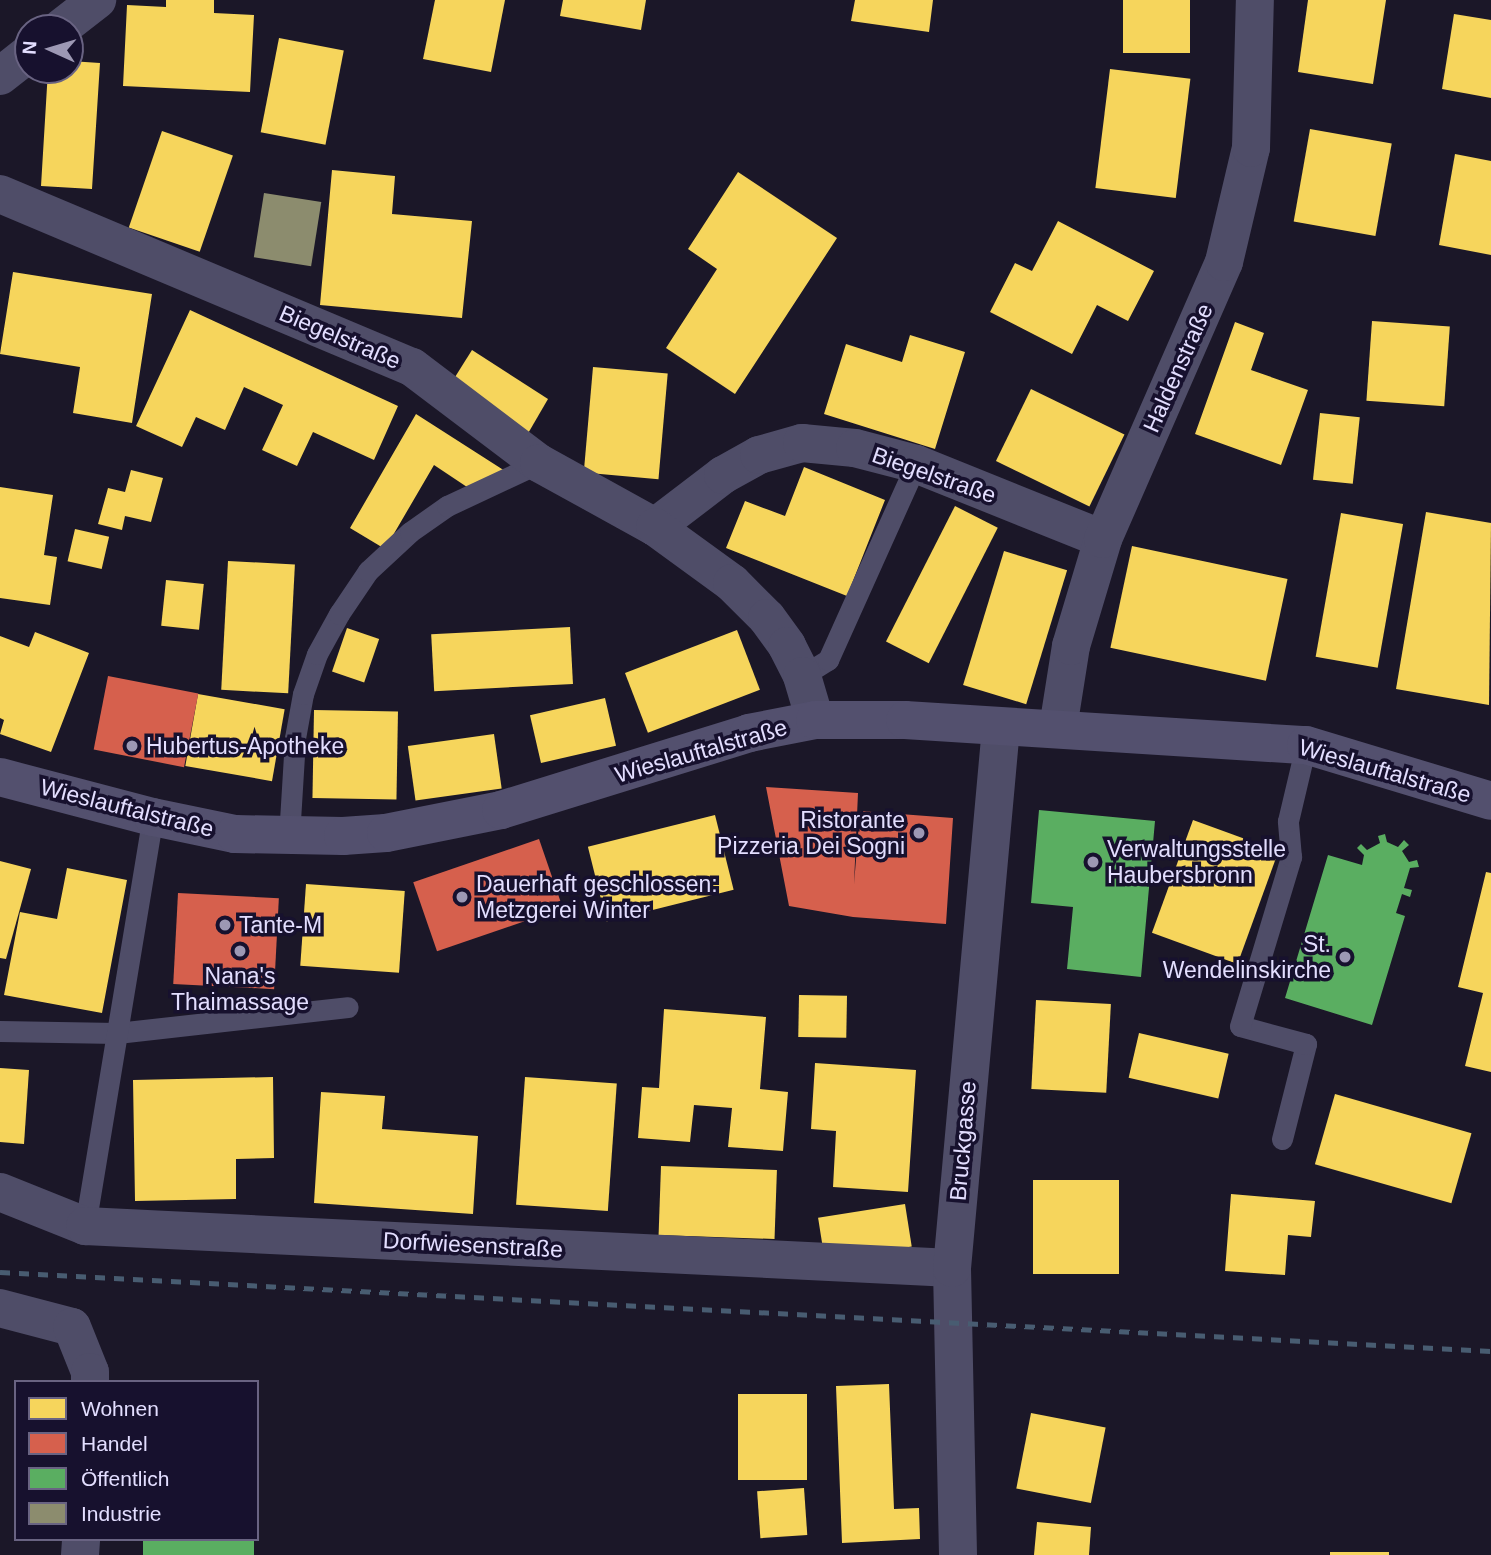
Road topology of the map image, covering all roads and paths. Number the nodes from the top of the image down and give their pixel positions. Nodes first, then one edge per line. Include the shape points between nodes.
1 (97, 0) edge
2 (1255, 0) edge
3 (79, 14) edge
4 (14, 65) edge
5 (0, 76) edge
6 (0, 194) edge
7 (539, 463) junction
8 (916, 464) junction
9 (655, 527) junction
10 (1103, 539) junction
11 (802, 676) junction
12 (815, 720) junction
13 (1001, 727) junction
14 (1058, 728) junction
15 (1306, 745) junction
16 (0, 777) edge
17 (1491, 800) edge
18 (153, 817) junction
19 (289, 838) junction
20 (348, 1007) dead end
21 (0, 1031) edge
22 (117, 1033) junction
23 (1282, 1139) dead end
24 (0, 1192) edge
25 (85, 1226) junction
26 (951, 1268) junction
27 (0, 1308) edge
28 (90, 1380) edge
29 (958, 1555) edge

1 - 3 street
2 - 10 street, Haldenstraße via 1251,148 1224,262
4 - 5 street
6 - 7 street, Biegelstraße via 412,367
7 - 9 street, Biegelstraße
7 - 19 lane via 447,506 410,532 368,571 339,614 317,654 303,694 295,738
8 - 9 street, Biegelstraße via 855,448 802,443 759,455 723,475
8 - 10 street, Biegelstraße
8 - 11 lane via 828,660
9 - 11 street, Biegelstraße via 732,583 767,618
10 - 14 street, Haldenstraße via 1071,646
11 - 12 street, Biegelstraße
12 - 13 street, Wieslauftalstraße
12 - 19 street, Wieslauftalstraße via 749,733 501,810 386,833
13 - 14 street, Wieslauftalstraße
13 - 26 street, Bruckgasse
14 - 15 street, Wieslauftalstraße
15 - 17 street, Wieslauftalstraße
15 - 23 lane via 1288,821 1292,857 1240,1026 1306,1044
16 - 18 street, Wieslauftalstraße
18 - 19 street, Wieslauftalstraße via 235,834
18 - 22 lane
20 - 22 lane
21 - 22 lane
22 - 25 lane
24 - 25 street, Dorfwiesenstraße
25 - 26 street, Dorfwiesenstraße
26 - 29 street, Bruckgasse
27 - 28 street via 72,1327

